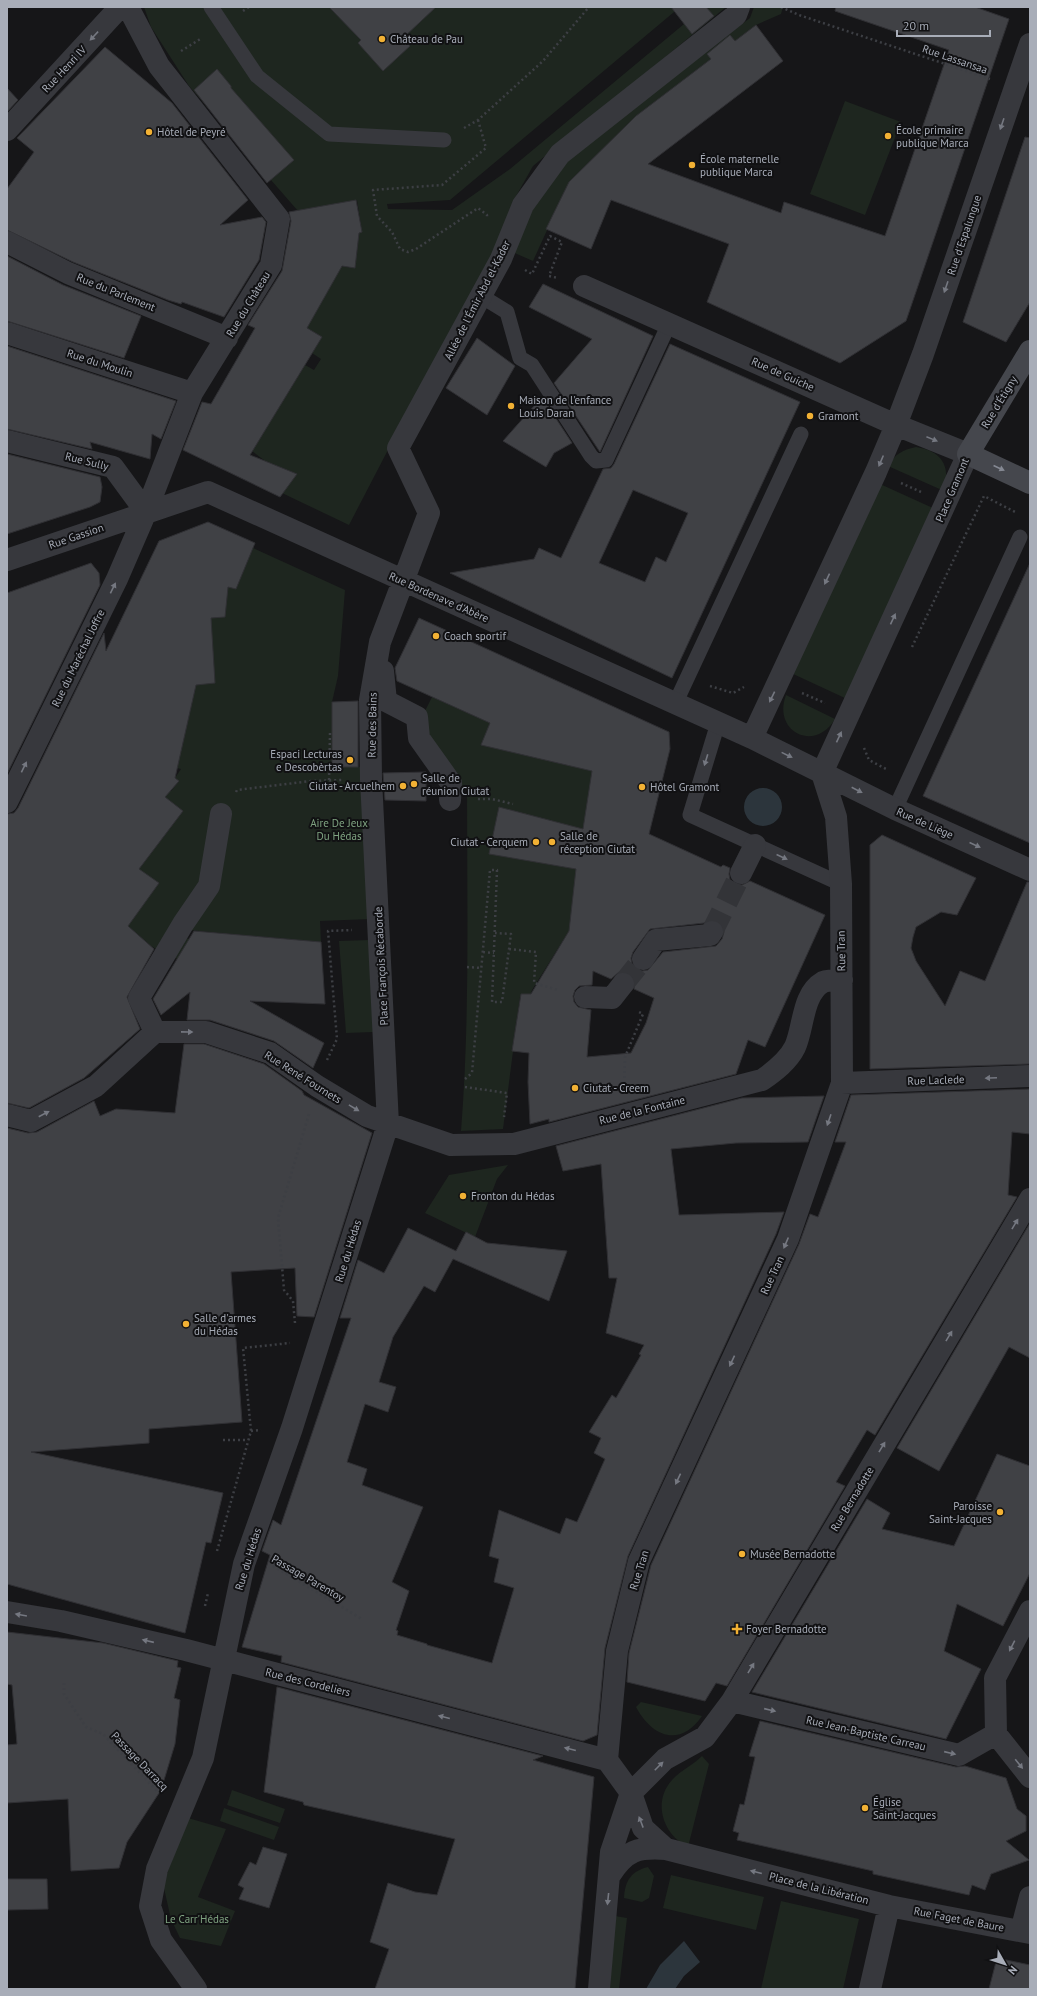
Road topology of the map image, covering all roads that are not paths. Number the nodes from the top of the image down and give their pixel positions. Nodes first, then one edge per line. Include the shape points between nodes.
1 (120, 7) edge
2 (128, 7) edge
3 (211, 7) edge
4 (739, 7) edge
5 (1030, 44) edge
6 (7, 130) edge
7 (444, 140) road end
8 (7, 242) edge
9 (584, 286) road end
10 (481, 296) junction
11 (670, 324) junction
12 (7, 333) edge
13 (227, 338) junction
14 (1030, 351) edge
15 (192, 393) junction
16 (896, 425) junction
17 (801, 434) dead end
18 (7, 441) edge
19 (968, 454) junction
20 (1030, 482) edge
21 (146, 512) junction
22 (1020, 537) dead end
23 (7, 560) edge
24 (380, 642) junction
25 (675, 704) junction
26 (718, 723) junction
27 (752, 738) junction
28 (822, 772) junction
29 (450, 800) dead end
30 (7, 802) edge
31 (374, 808) joint
32 (895, 809) junction
33 (221, 814) road end
34 (755, 845) junction
35 (1030, 870) edge
36 (741, 873) tunnel mouth
37 (841, 884) junction
38 (712, 932) dead end
39 (643, 959) tunnel mouth
40 (842, 980) junction
41 (617, 991) tunnel mouth
42 (586, 997) road end
43 (155, 1032) junction
44 (1030, 1076) edge
45 (842, 1083) junction
46 (7, 1115) edge
47 (388, 1124) junction
48 (1030, 1199) edge
49 (1030, 1611) edge
50 (7, 1612) edge
51 (732, 1701) junction
52 (996, 1734) junction
53 (607, 1760) junction
54 (1030, 1777) edge
55 (632, 1793) junction
56 (666, 1849) junction
57 (610, 1875) junction
58 (1030, 1897) edge
59 (889, 1906) junction
60 (1026, 1932) edge
61 (196, 1989) edge
62 (599, 1989) edge
63 (870, 1989) edge

1 -> 6 street, Rue Henri IV
2 - 13 street, Rue du Château via 159,66 279,219 271,265
3 - 7 lane via 257,76 329,134
4 - 10 street, Allée de l'Émir Abd el-Kader via 736,15 560,154 522,205 501,259
5 -> 16 street, Rue d'Espalungue via 926,346
8 - 13 street, Rue du Parlement via 68,273
9 - 11 street, Rue de Guiche
10 - 11 lane via 507,312 520,358 532,365 596,461 606,460
10 - 24 street, Allée de l'Émir Abd el-Kader via 398,448 429,513
11 - 16 street, Rue de Guiche
12 - 15 street, Rue du Moulin
13 - 15 street, Rue du Château
14 - 19 street, Rue d'Étigny
15 - 21 street, Rue du Château
16 -> 19 street, Place Gramont
16 -> 27 street
17 - 25 lane
18 - 21 street, Rue Sully via 113,467
19 -> 20 street
28 -> 19 street, Place Gramont
21 - 23 street, Rue Gassion
21 - 25 street, Rue Bordenave d'Abère via 208,492
30 -> 21 street, Rue du Maréchal Joffre via 117,579
22 - 32 lane
24 - 29 street, Rue des Bains via 386,701 417,717 419,738 451,783
24 - 31 street, Rue des Bains via 370,700
25 - 26 street, Rue Bordenave d'Abère
26 - 27 street, Rue Bordenave d'Abère
26 -> 34 lane via 690,815
27 -> 28 street
28 -> 32 street, Rue de Liège
28 - 37 street, Rue Tran via 836,817
31 - 47 street, Place François Récaborde
32 -> 35 street, Rue de Liège
33 - 43 street via 209,886 139,998
34 - 36 street
34 -> 37 lane
37 - 40 street, Rue Tran
38 - 39 street via 710,936 656,940
40 - 45 street, Rue Tran
40 - 47 street, Rue de la Fontaine via 824,982 813,991 795,1047 780,1066 762,1080 514,1144 451,1145
41 - 42 street
46 -> 43 street via 32,1121 96,1086
43 -> 47 street, Rue René Fournets via 206,1032 270,1053 317,1086 367,1116
44 -> 45 street, Rue Laclede
45 -> 53 street, Rue Tran via 788,1240 640,1561 618,1651
47 - 61 street, Rue du Hédas via 302,1399 244,1564 202,1758 157,1868 150,1906 162,1940
51 -> 48 street, Rue Bernadotte
49 -> 52 street via 995,1678
53 -> 50 street, Rue des Cordeliers via 186,1650 61,1621
51 -> 52 street, Rue Jean-Baptiste Carreau via 959,1755
55 -> 51 street, Rue Bernadotte via 665,1759 705,1737
52 -> 54 street
53 - 55 street, Place de la Libération
56 -> 55 street, Place de la Libération via 643,1828
55 - 57 street, Place de la Libération via 611,1852
56 - 57 street, Place de la Libération via 647,1848 632,1852 619,1860
59 -> 56 street, Place de la Libération
57 -> 62 street, Place de la Libération
58 - 60 street
59 - 60 street, Rue Faget de Baure
59 - 63 street

